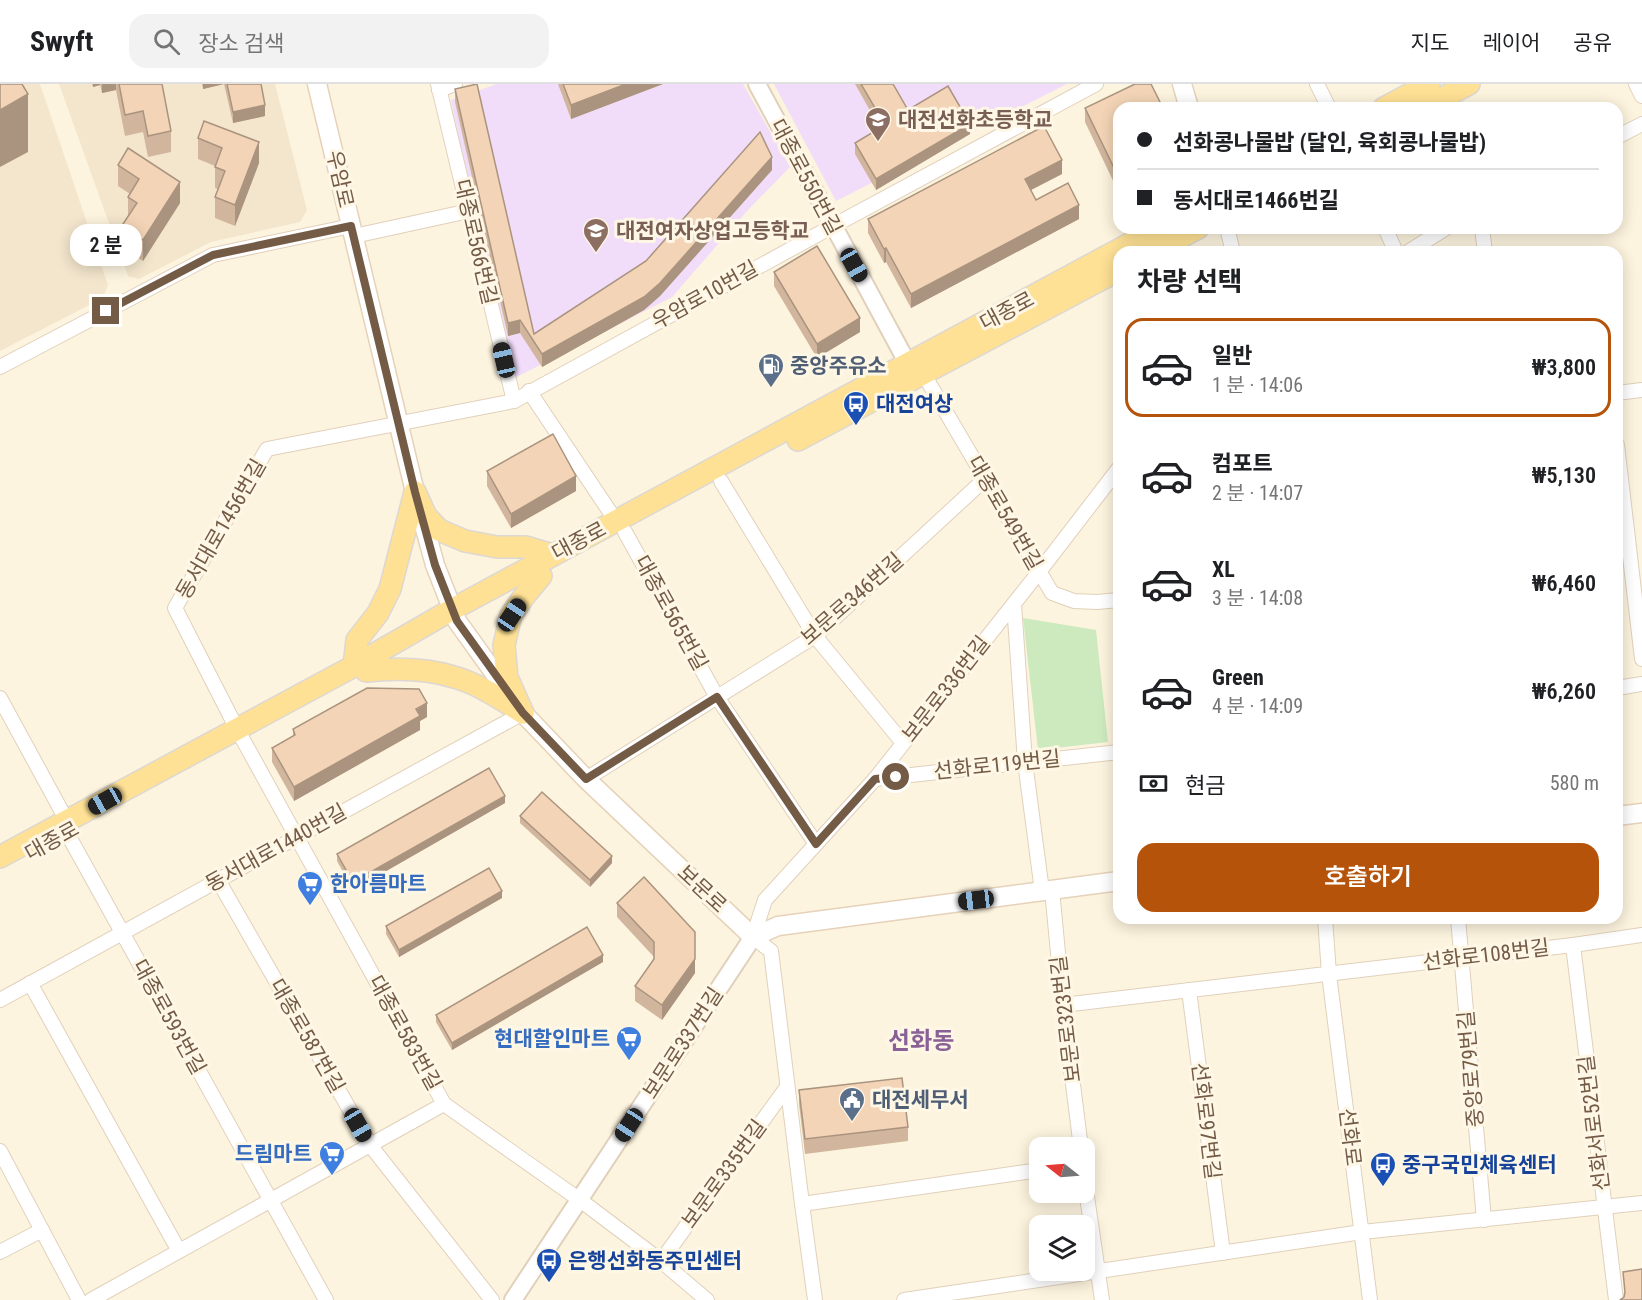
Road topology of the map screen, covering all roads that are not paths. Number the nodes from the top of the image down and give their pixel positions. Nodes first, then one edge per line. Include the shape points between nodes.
1 (317, 84) edge
2 (455, 84) edge
3 (757, 84) edge
4 (1096, 84) edge
5 (1182, 84) edge
6 (1317, 84) edge
7 (1429, 84) edge
8 (1469, 84) edge
9 (1636, 84) edge
10 (439, 87) edge
11 (1642, 96) edge
12 (1187, 102) edge
13 (1326, 102) edge
14 (1395, 102) edge
15 (1435, 102) edge
16 (1642, 124) edge
17 (1623, 134) edge
18 (469, 211) junction
19 (832, 226) junction
20 (352, 231) junction
21 (1149, 234) edge
22 (1186, 234) edge
23 (1436, 234) edge
24 (1128, 246) edge
25 (1164, 246) edge
26 (1418, 246) edge
27 (1113, 255) edge
28 (1113, 273) edge
29 (0, 367) edge
30 (916, 369) junction
31 (1642, 390) edge
32 (529, 391) junction
33 (1623, 392) edge
34 (514, 401) junction
35 (399, 423) junction
36 (1113, 476) edge
37 (985, 479) junction
38 (721, 481) junction
39 (415, 492) junction
40 (620, 527) junction
41 (1623, 531) edge
42 (553, 555) junction
43 (1039, 572) junction
44 (541, 576) junction
45 (1113, 601) edge
46 (1014, 604) junction
47 (455, 615) junction
48 (815, 636) junction
49 (1642, 659) edge
50 (360, 668) junction
51 (1642, 684) edge
52 (1623, 687) edge
53 (717, 697) junction
54 (0, 698) edge
55 (523, 713) junction
56 (239, 734) junction
57 (903, 743) junction
58 (1113, 753) edge
59 (1025, 762) junction
60 (586, 779) junction
61 (875, 779) junction
62 (1642, 813) edge
63 (1623, 815) edge
64 (67, 827) junction
65 (296, 837) junction
66 (816, 844) junction
67 (0, 857) edge
68 (0, 869) edge
69 (218, 880) junction
70 (1113, 882) edge
71 (1047, 891) junction
72 (1325, 924) edge
73 (1458, 924) edge
74 (122, 933) junction
75 (1642, 935) edge
76 (753, 937) junction
77 (1573, 945) junction
78 (1461, 958) junction
79 (1329, 974) junction
80 (30, 983) junction
81 (1189, 990) junction
82 (0, 999) edge
83 (1063, 1005) junction
84 (787, 1087) junction
85 (444, 1104) junction
86 (1080, 1137) edge
87 (370, 1145) junction
88 (0, 1151) edge
89 (1029, 1172) edge
90 (580, 1200) junction
91 (270, 1201) junction
92 (1088, 1203) edge
93 (1642, 1203) edge
94 (801, 1204) junction
95 (1605, 1207) junction
96 (1484, 1220) junction
97 (42, 1230) junction
98 (1362, 1232) junction
99 (179, 1251) junction
100 (0, 1252) edge
101 (1223, 1253) junction
102 (661, 1261) junction
103 (1098, 1271) junction
104 (79, 1300) edge
105 (91, 1300) edge
106 (326, 1300) edge
107 (492, 1300) edge
108 (513, 1300) edge
109 (707, 1300) edge
110 (815, 1300) edge
111 (904, 1300) edge
112 (1102, 1300) edge
113 (1370, 1300) edge
114 (1616, 1300) edge

1 - 20 main road, 우암로
2 - 10 street
3 - 19 street, 대종로550번길
4 - 19 street, 우암로10번길
5 - 12 main road
6 - 13 street
7 - 14 main road
8 - 15 main road
9 - 11 street
10 - 18 street, 대종로566번길
16 - 17 street
18 - 20 street
18 - 34 street, 대종로566번길
19 - 30 street, 대종로550번길
19 - 32 street, 우암로10번길
20 - 29 street via 213,255
20 - 35 main road, 우암로
21 - 24 main road, 대종로
22 - 25 main road
23 - 26 street
27 - 30 main road, 대종로
28 - 30 main road, 대종로
30 - 37 street, 대종로549번길
30 - 38 main road, 대종로
30 - 40 main road, 대종로
31 - 33 street
32 - 34 street, 우암로10번길
32 - 40 street
34 - 35 street, 우암로10번길
35 - 39 main road, 우암로
35 - 56 street, 동서대로1456번길 via 267,449 175,608
36 - 43 street, 보문로336번길
37 - 43 street, 대종로549번길
37 - 48 street, 보문로346번길
38 - 40 main road, 대종로
38 - 48 street
39 - 42 main road via 426,516 439,530 465,542 526,547
39 - 47 main road, 우암로 via 435,565
39 - 50 main road via 390,589 357,640
40 - 42 main road, 대종로
40 - 44 main road, 대종로
40 - 53 street, 대종로565번길
41 - 49 street
42 - 47 main road, 대종로
43 - 45 street, 대종로549번길 via 1052,593 1074,601
43 - 46 street, 보문로336번길
44 - 47 main road, 대종로
44 - 55 main road via 512,615 504,645 507,676
46 - 57 street, 보문로336번길
46 - 59 street
47 - 50 main road, 대종로
47 - 55 main road, 보문로
48 - 53 street, 보문로346번길
48 - 57 street
50 - 55 main road via 411,669 454,677
50 - 56 main road, 대종로
51 - 52 street
53 - 60 street, 보문로346번길
53 - 66 street, 대종로565번길
54 - 64 street, 대종로593번길
55 - 60 main road, 보문로
55 - 65 street, 동서대로1440번길
56 - 64 main road, 대종로
56 - 65 street, 대종로583번길
57 - 61 street, 보문로336번길
58 - 59 street, 선화로119번길
59 - 61 street, 선화로119번길
59 - 71 street
60 - 76 main road, 보문로
61 - 66 street, 보문로336번길
62 - 63 main road
64 - 67 main road, 대종로
64 - 68 main road, 대종로
64 - 74 street, 대종로593번길
65 - 69 street, 동서대로1440번길
65 - 85 street, 대종로583번길
66 - 76 street, 보문로336번길 via 765,900
69 - 74 street, 동서대로1440번길
69 - 87 street, 대종로587번길
70 - 71 main road
71 - 76 main road via 778,926
71 - 83 street, 보문로323번길
72 - 79 street, 선화로
73 - 78 street, 중앙로79번길
74 - 80 street, 동서대로1440번길
74 - 91 street, 대종로593번길
75 - 77 street, 선화로108번길
76 - 84 street, 보문로335번길 via 771,951
76 - 90 street, 보문로337번길
77 - 78 street, 선화로108번길
77 - 95 street, 선화서로52번길
78 - 79 street, 선화로108번길
78 - 96 street, 중앙로79번길
79 - 81 street
79 - 98 street, 선화로
80 - 82 street, 동서대로1440번길
80 - 99 street
81 - 83 street
81 - 101 street, 선화로97번길
83 - 86 street, 보문로323번길
84 - 94 street, 보문로335번길
84 - 102 street, 보문로335번길
85 - 87 street
85 - 90 street, 대종로583번길
87 - 91 street
87 - 107 street, 대종로587번길
88 - 97 street
89 - 94 street
90 - 102 street, 대종로583번길
90 - 108 street, 보문로337번길
91 - 99 street
91 - 106 street, 대종로593번길
92 - 103 street
93 - 95 street
94 - 110 street, 보문로335번길
95 - 96 street
95 - 114 street, 선화서로52번길
96 - 98 street
97 - 100 street
97 - 104 street
98 - 101 street
98 - 113 street, 선화로
99 - 105 street
101 - 103 street
102 - 109 street, 대종로583번길
103 - 111 street
103 - 112 street

